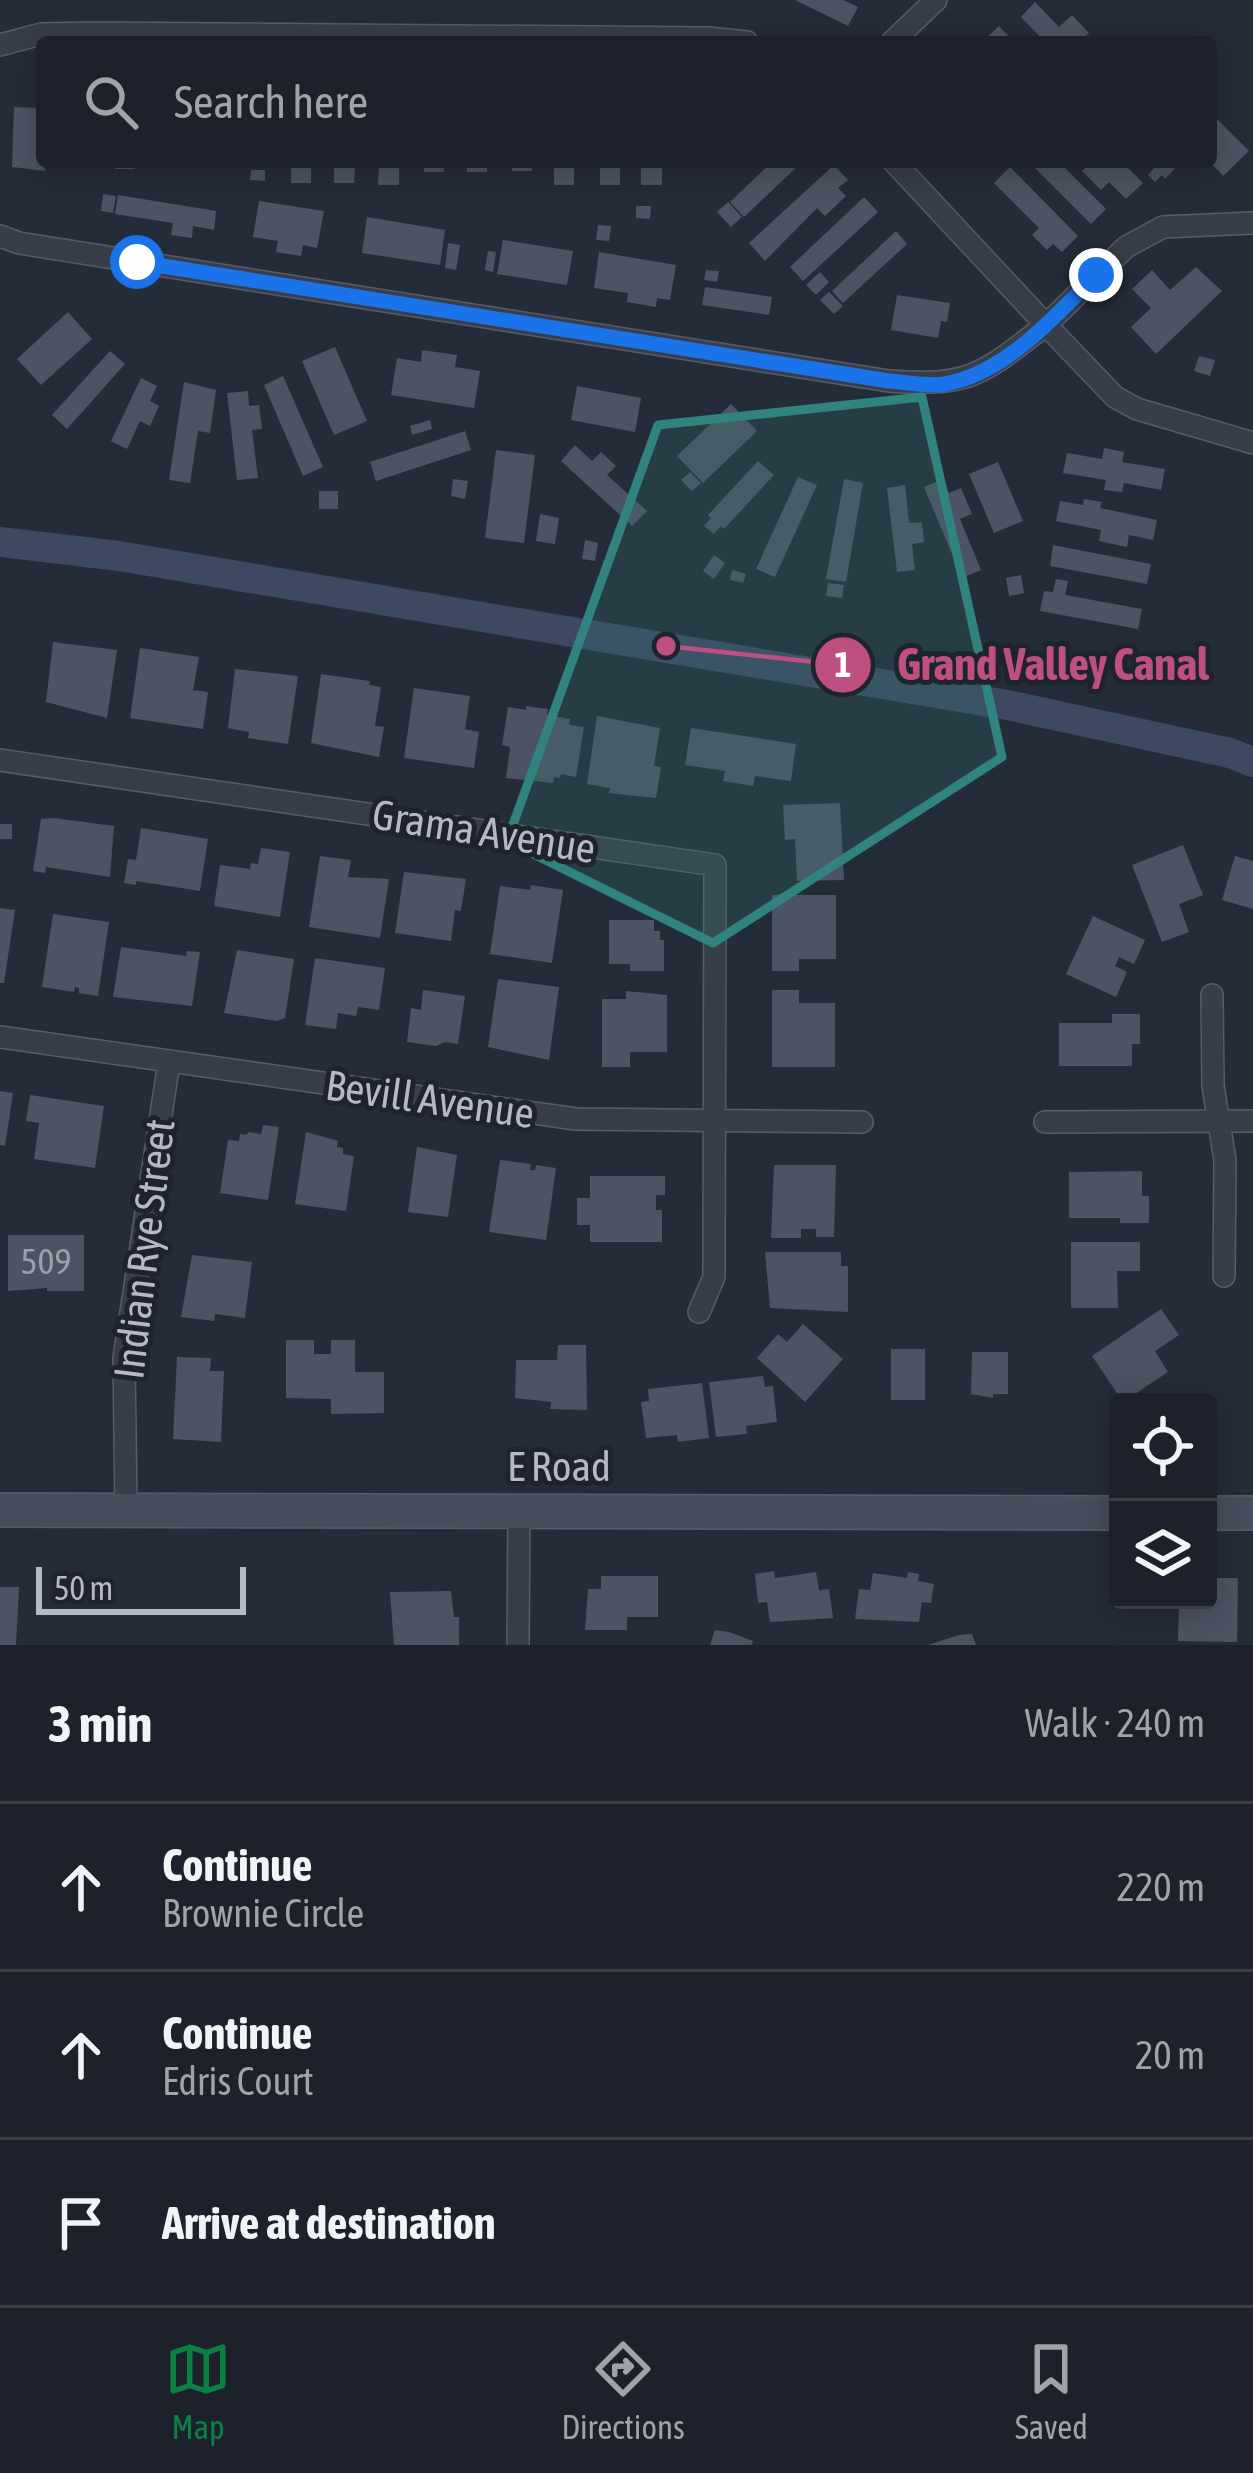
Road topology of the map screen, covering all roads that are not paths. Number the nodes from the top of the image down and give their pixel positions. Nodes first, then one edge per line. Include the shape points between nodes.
1 (936, 0) edge
2 (451, 36) edge
3 (898, 36) edge
4 (0, 45) edge
5 (899, 168) edge
6 (1253, 223) edge
7 (0, 236) edge
8 (1046, 325) junction
9 (1253, 443) edge
10 (0, 760) edge
11 (1212, 995) dead end
12 (0, 1037) edge
13 (169, 1062) junction
14 (715, 1121) junction
15 (1218, 1121) junction
16 (1253, 1121) edge
17 (862, 1122) dead end
18 (1045, 1122) dead end
19 (1224, 1276) dead end
20 (699, 1312) dead end
21 (0, 1510) edge
22 (126, 1510) junction
23 (519, 1510) junction
24 (1109, 1513) edge
25 (1217, 1513) edge
26 (1253, 1513) edge
27 (518, 1645) edge

1 - 3 street
2 - 4 street via 41,34
5 - 8 street
6 - 8 street via 1163,227 1126,247
7 - 8 street via 889,381 942,385 986,371
8 - 9 street via 1115,397
10 - 14 street, Grama Avenue via 715,866
11 - 15 street
12 - 13 street, Bevill Avenue
13 - 14 street, Bevill Avenue via 576,1119
13 - 22 street, Indian Rye Street via 124,1358
14 - 17 street, Bevill Avenue
14 - 20 street via 714,1277
15 - 16 street
15 - 18 street
15 - 19 street
21 - 22 street, E Road
22 - 23 street, E Road
23 - 24 street, E Road
23 - 27 street
25 - 26 street

